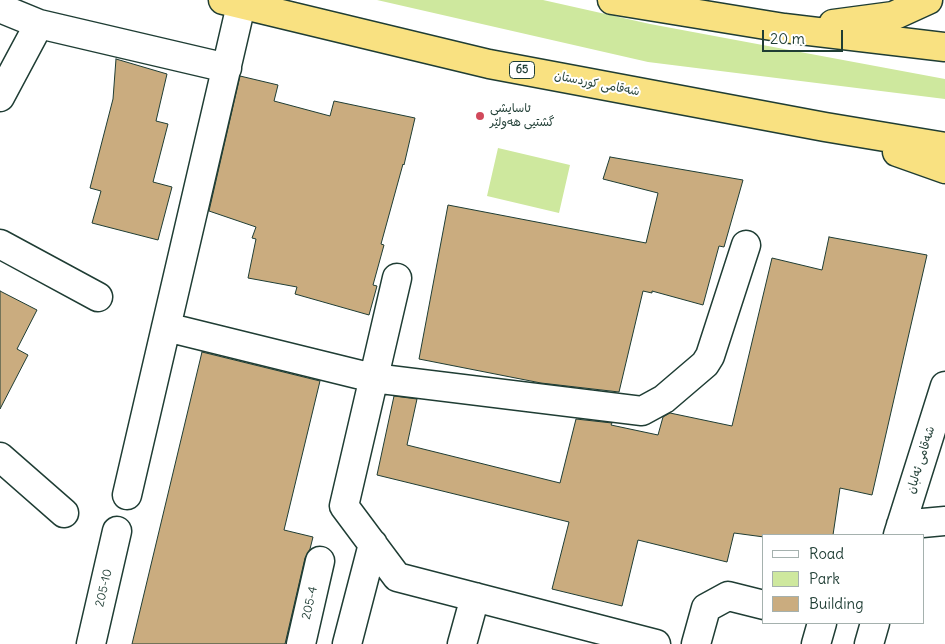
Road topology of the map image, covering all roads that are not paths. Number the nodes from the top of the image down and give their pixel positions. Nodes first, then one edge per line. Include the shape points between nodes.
1 (612, 0) edge
2 (928, 0) edge
3 (232, 3) edge
4 (0, 8) edge
5 (39, 24) junction
6 (784, 28) junction
7 (945, 47) edge
8 (227, 68) junction
9 (3, 88) edge
10 (825, 127) junction
11 (945, 147) edge
12 (945, 170) edge
13 (0, 244) edge
14 (746, 245) dead end
15 (397, 278) dead end
16 (98, 297) dead end
17 (166, 327) junction
18 (373, 378) junction
19 (945, 386) edge
20 (0, 457) edge
21 (127, 495) dead end
22 (64, 513) dead end
23 (945, 521) edge
24 (900, 530) edge
25 (117, 531) dead end
26 (372, 544) junction
27 (320, 561) dead end
28 (475, 597) junction
29 (762, 604) edge
30 (822, 624) edge
31 (875, 624) edge
32 (91, 644) edge
33 (301, 644) edge
34 (347, 644) edge
35 (462, 644) edge
36 (656, 644) edge
37 (696, 644) edge
38 (816, 644) edge
39 (869, 644) edge

1 - 6 highway
2 - 6 highway via 893,16
3 - 8 street
3 - 10 highway, شەقامی کوردستان / 65 via 489,64
4 - 5 street
5 - 8 street
5 - 9 street
6 - 7 highway
8 - 17 street
10 - 11 highway, شەقامی کوردستان / 65
10 - 12 highway
13 - 16 street
14 - 18 street via 710,356 664,398 642,410
15 - 18 street
17 - 18 street
17 - 21 street
18 - 26 street via 344,506
19 - 24 street, شەقامی ئەلبان
20 - 22 street
23 - 24 street
25 - 32 street, 205-10
26 - 28 street via 397,577
26 - 34 street
27 - 33 street, 205-4
28 - 35 street
28 - 36 street
29 - 37 street via 728,596 706,608
30 - 38 street
31 - 39 street

